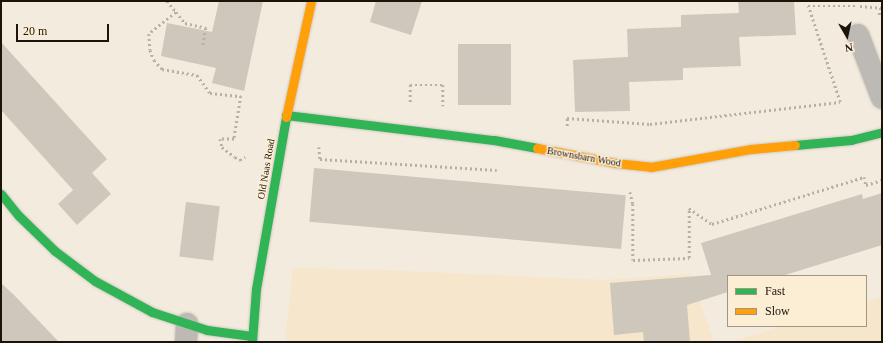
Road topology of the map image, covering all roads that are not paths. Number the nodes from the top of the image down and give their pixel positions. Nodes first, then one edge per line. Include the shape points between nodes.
1 (311, 1) edge
2 (858, 35) dead end
3 (882, 98) edge
4 (286, 115) junction
5 (882, 132) edge
6 (1, 194) edge
7 (187, 333) edge
8 (252, 339) edge

1 - 4 street, Old Naas Road
2 - 3 street
4 - 5 street, Brownsbarn Wood via 494,140 615,163 652,167 751,149 851,140
4 - 8 street, Old Naas Road via 256,289
6 - 7 street via 19,216 55,251 95,281
7 - 8 street via 208,330

